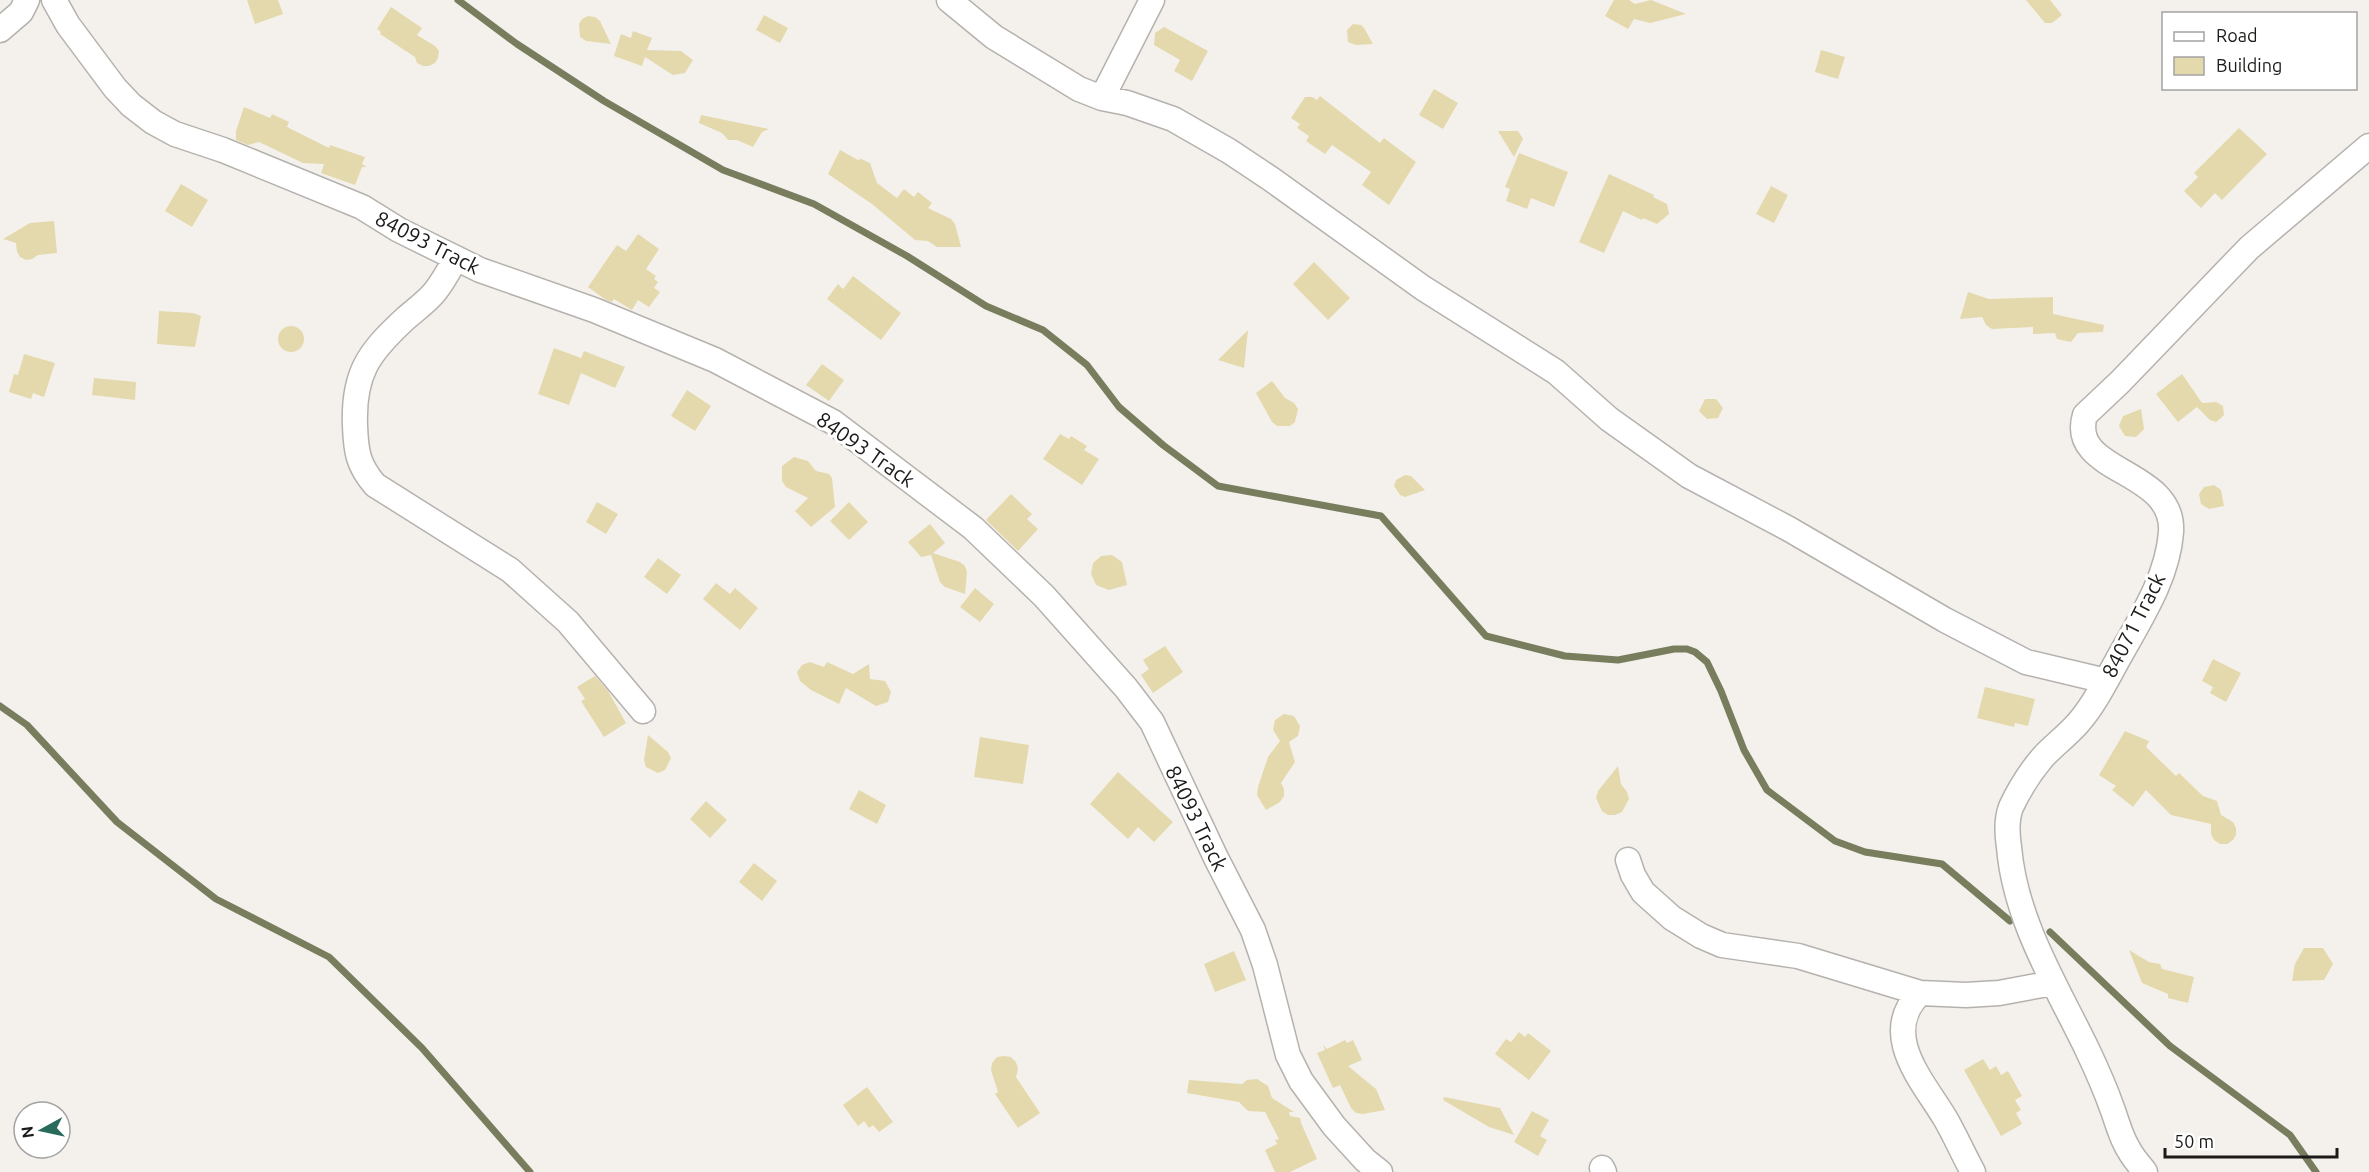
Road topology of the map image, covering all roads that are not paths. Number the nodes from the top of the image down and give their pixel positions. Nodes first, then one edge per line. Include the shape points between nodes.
1 (27, 0) edge
2 (54, 0) edge
3 (949, 0) edge
4 (1152, 0) edge
5 (0, 30) edge
6 (1102, 98) junction
7 (2369, 146) edge
8 (456, 259) junction
9 (2106, 681) junction
10 (643, 711) dead end
11 (1628, 860) dead end
12 (2053, 983) junction
13 (1920, 993) junction
14 (1380, 1172) edge
15 (1973, 1172) edge
16 (2145, 1172) edge

1 - 5 street via 21,12
2 - 8 street, 84093 Track via 115,88 153,122 362,207
3 - 6 street via 994,37 1079,89
4 - 6 street
6 - 9 street via 1173,119 1246,162 1423,288 1556,372 1608,419 1689,476 2026,662
7 - 9 street, 84071 Track via 2249,248 2085,415 2082,436 2092,452 2157,494 2169,512 2171,529 2168,553 2148,604
8 - 10 street via 433,294 376,347 364,366 354,413 355,447 362,470 375,485 510,570 568,622
8 - 14 street, 84093 Track via 715,360 833,422 973,528 1044,596 1152,722 1253,930 1288,1055 1334,1126
9 - 12 street, 84071 Track via 2080,722 2042,759 2010,810 2009,853 2018,901
11 - 13 street via 1643,892 1672,918 1701,936 1722,945 1798,956
12 - 13 street via 1999,993
12 - 16 street, 84071 Track via 2095,1068 2128,1149
13 - 15 street via 1909,1004 1903,1020 1903,1040 1909,1059

